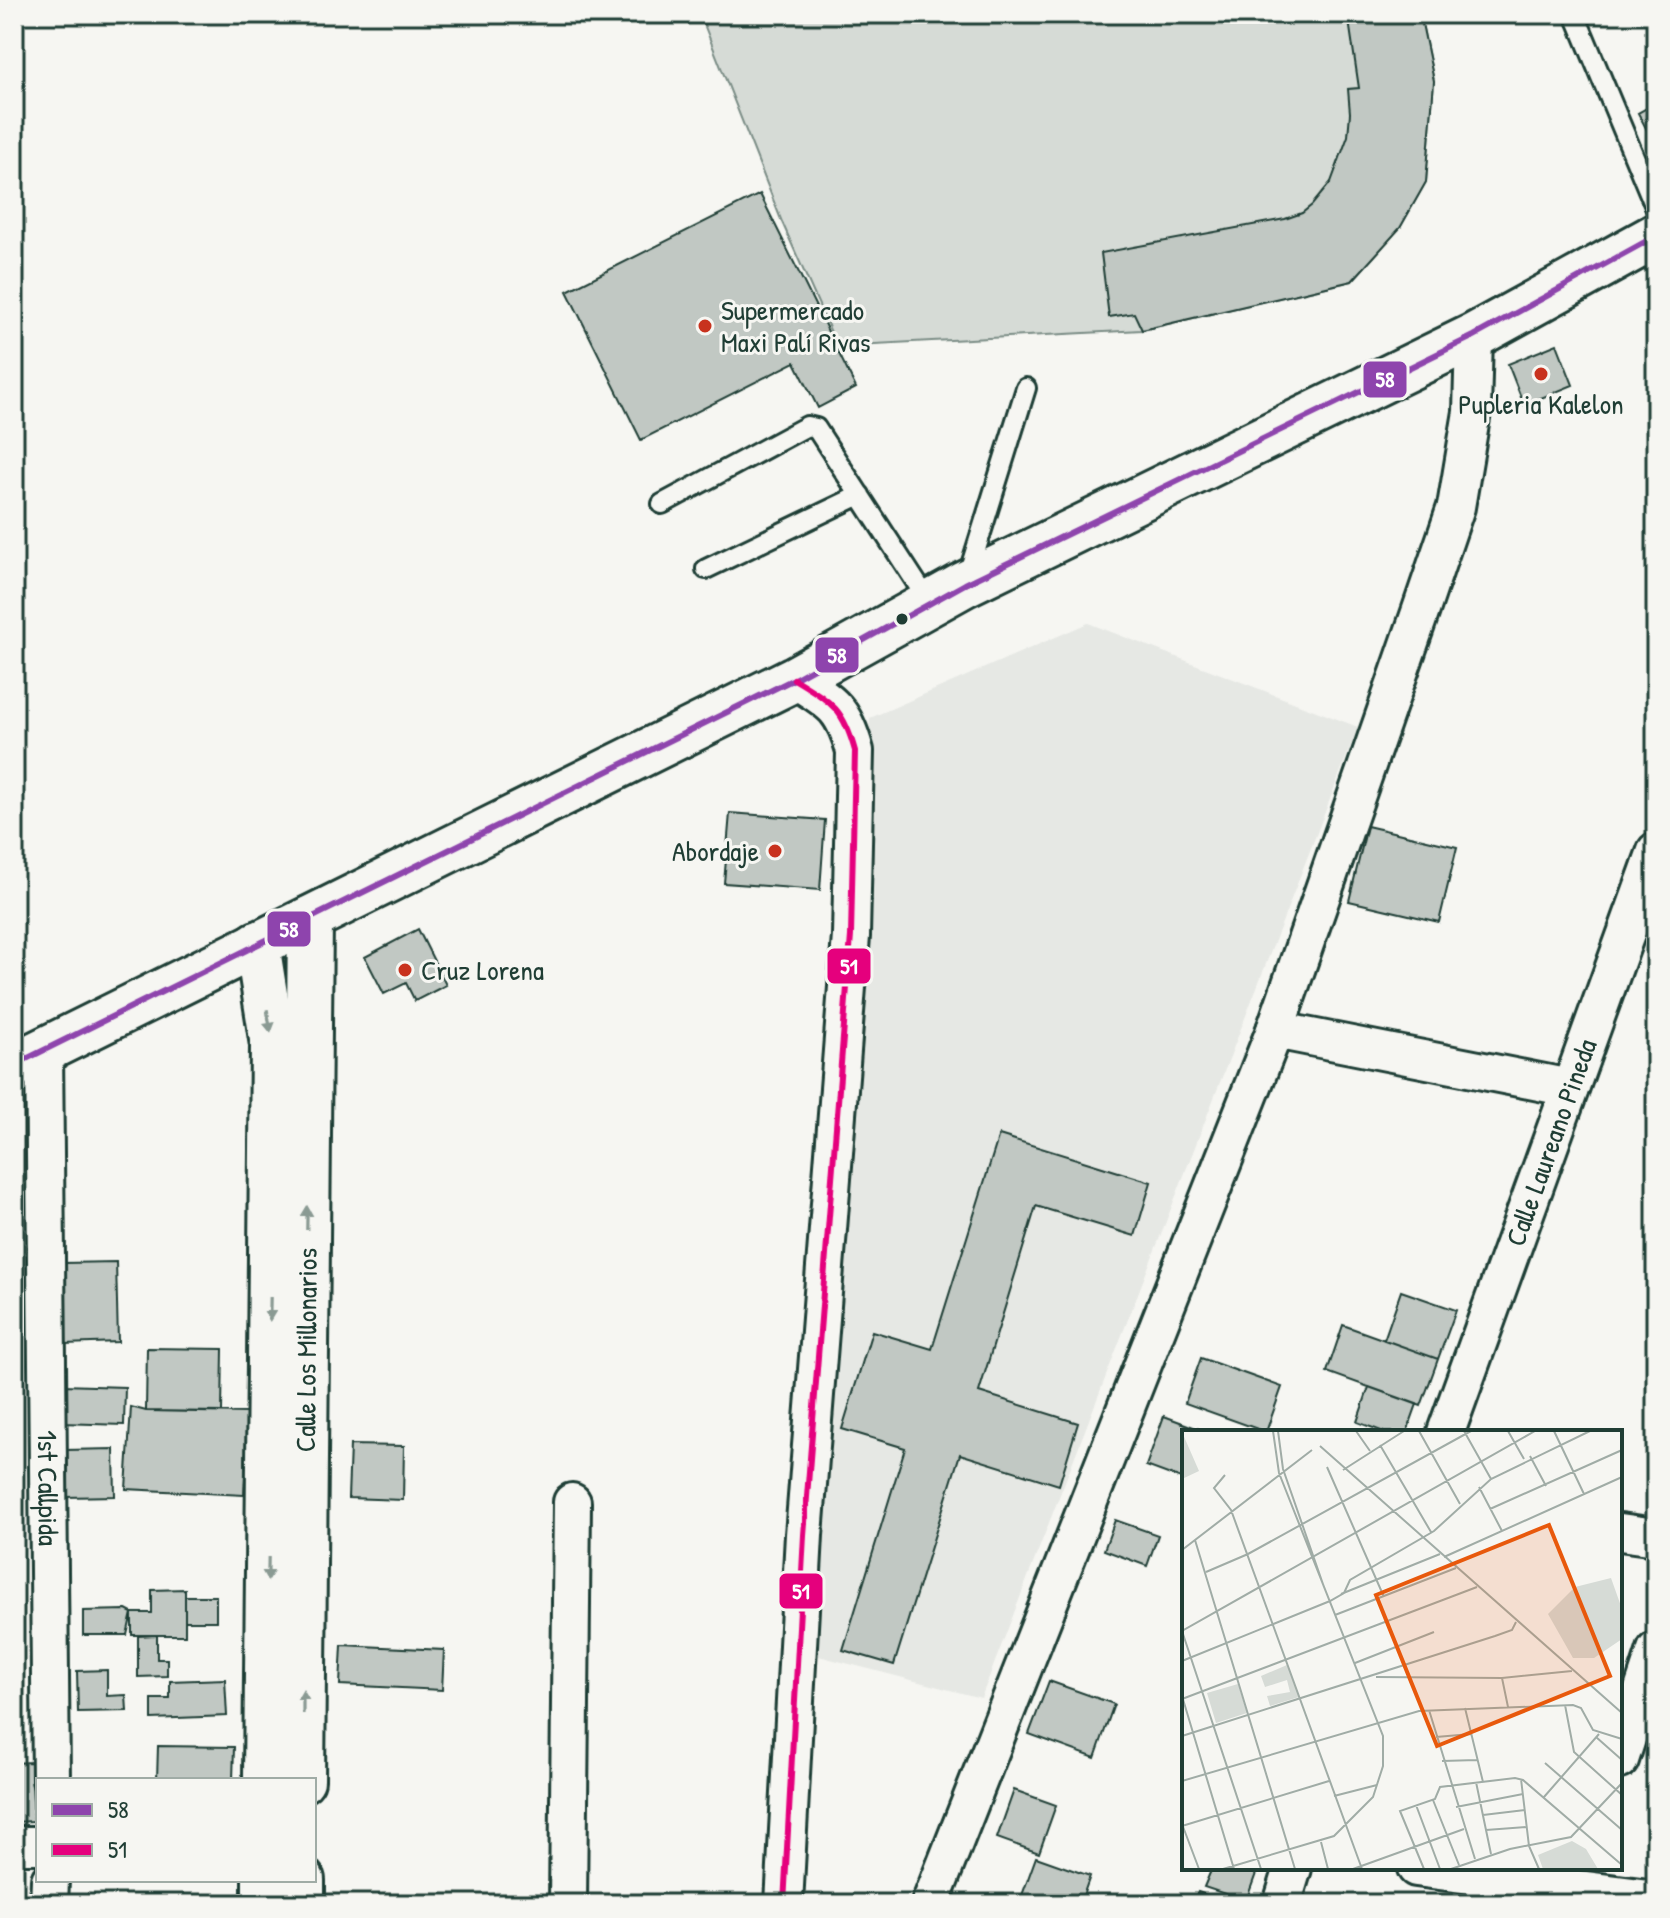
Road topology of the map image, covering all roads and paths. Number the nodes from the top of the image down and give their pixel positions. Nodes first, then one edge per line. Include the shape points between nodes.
1 (1576, 17) dead end
2 (1656, 209) edge
3 (1656, 236) edge
4 (1474, 336) junction
5 (1026, 388) dead end
6 (860, 495) junction
7 (662, 504) dead end
8 (706, 569) dead end
9 (947, 593) junction
10 (794, 679) junction
11 (1656, 851) edge
12 (310, 919) junction
13 (257, 944) junction
14 (1275, 1030) junction
15 (29, 1058) edge
16 (1570, 1088) junction
17 (1447, 1430) edge
18 (572, 1502) dead end
19 (1622, 1532) edge
20 (1656, 1537) edge
21 (1656, 1650) edge
22 (1622, 1754) edge
23 (51, 1778) edge
24 (266, 1778) edge
25 (302, 1778) edge
26 (14, 1845) edge
27 (36, 1845) edge
28 (1292, 1870) edge
29 (1449, 1870) edge
30 (1581, 1878) edge
31 (50, 1882) edge
32 (265, 1882) edge
33 (302, 1882) edge
34 (1656, 1899) edge
35 (49, 1904) edge
36 (265, 1904) edge
37 (302, 1904) edge
38 (568, 1904) edge
39 (784, 1904) edge
40 (930, 1904) edge
41 (1282, 1904) edge

1 - 2 lane
3 - 4 main road
4 - 9 main road
4 - 14 street via 1472,412 1456,507
5 - 9 lane
6 - 7 lane via 816,428 807,426
6 - 8 lane
6 - 9 lane
9 - 10 main road
10 - 12 main road
10 - 39 street via 831,701 848,723 855,751 851,936 804,1535
11 - 16 street, Calle Laureano Pineda
12 - 13 main road
25 -> 12 main road, Calle Los Millonarios
13 - 15 main road
13 -> 24 main road, Calle Los Millonarios via 273,1045
14 - 16 street
14 - 40 street
15 - 23 street, 1st Callpida
16 - 17 street, Calle Laureano Pineda
18 - 38 street
19 - 20 street
21 - 22 street
26 - 27 street
28 - 41 street
29 - 30 street
30 - 34 street
31 - 35 street
32 - 36 main road
33 - 37 main road

